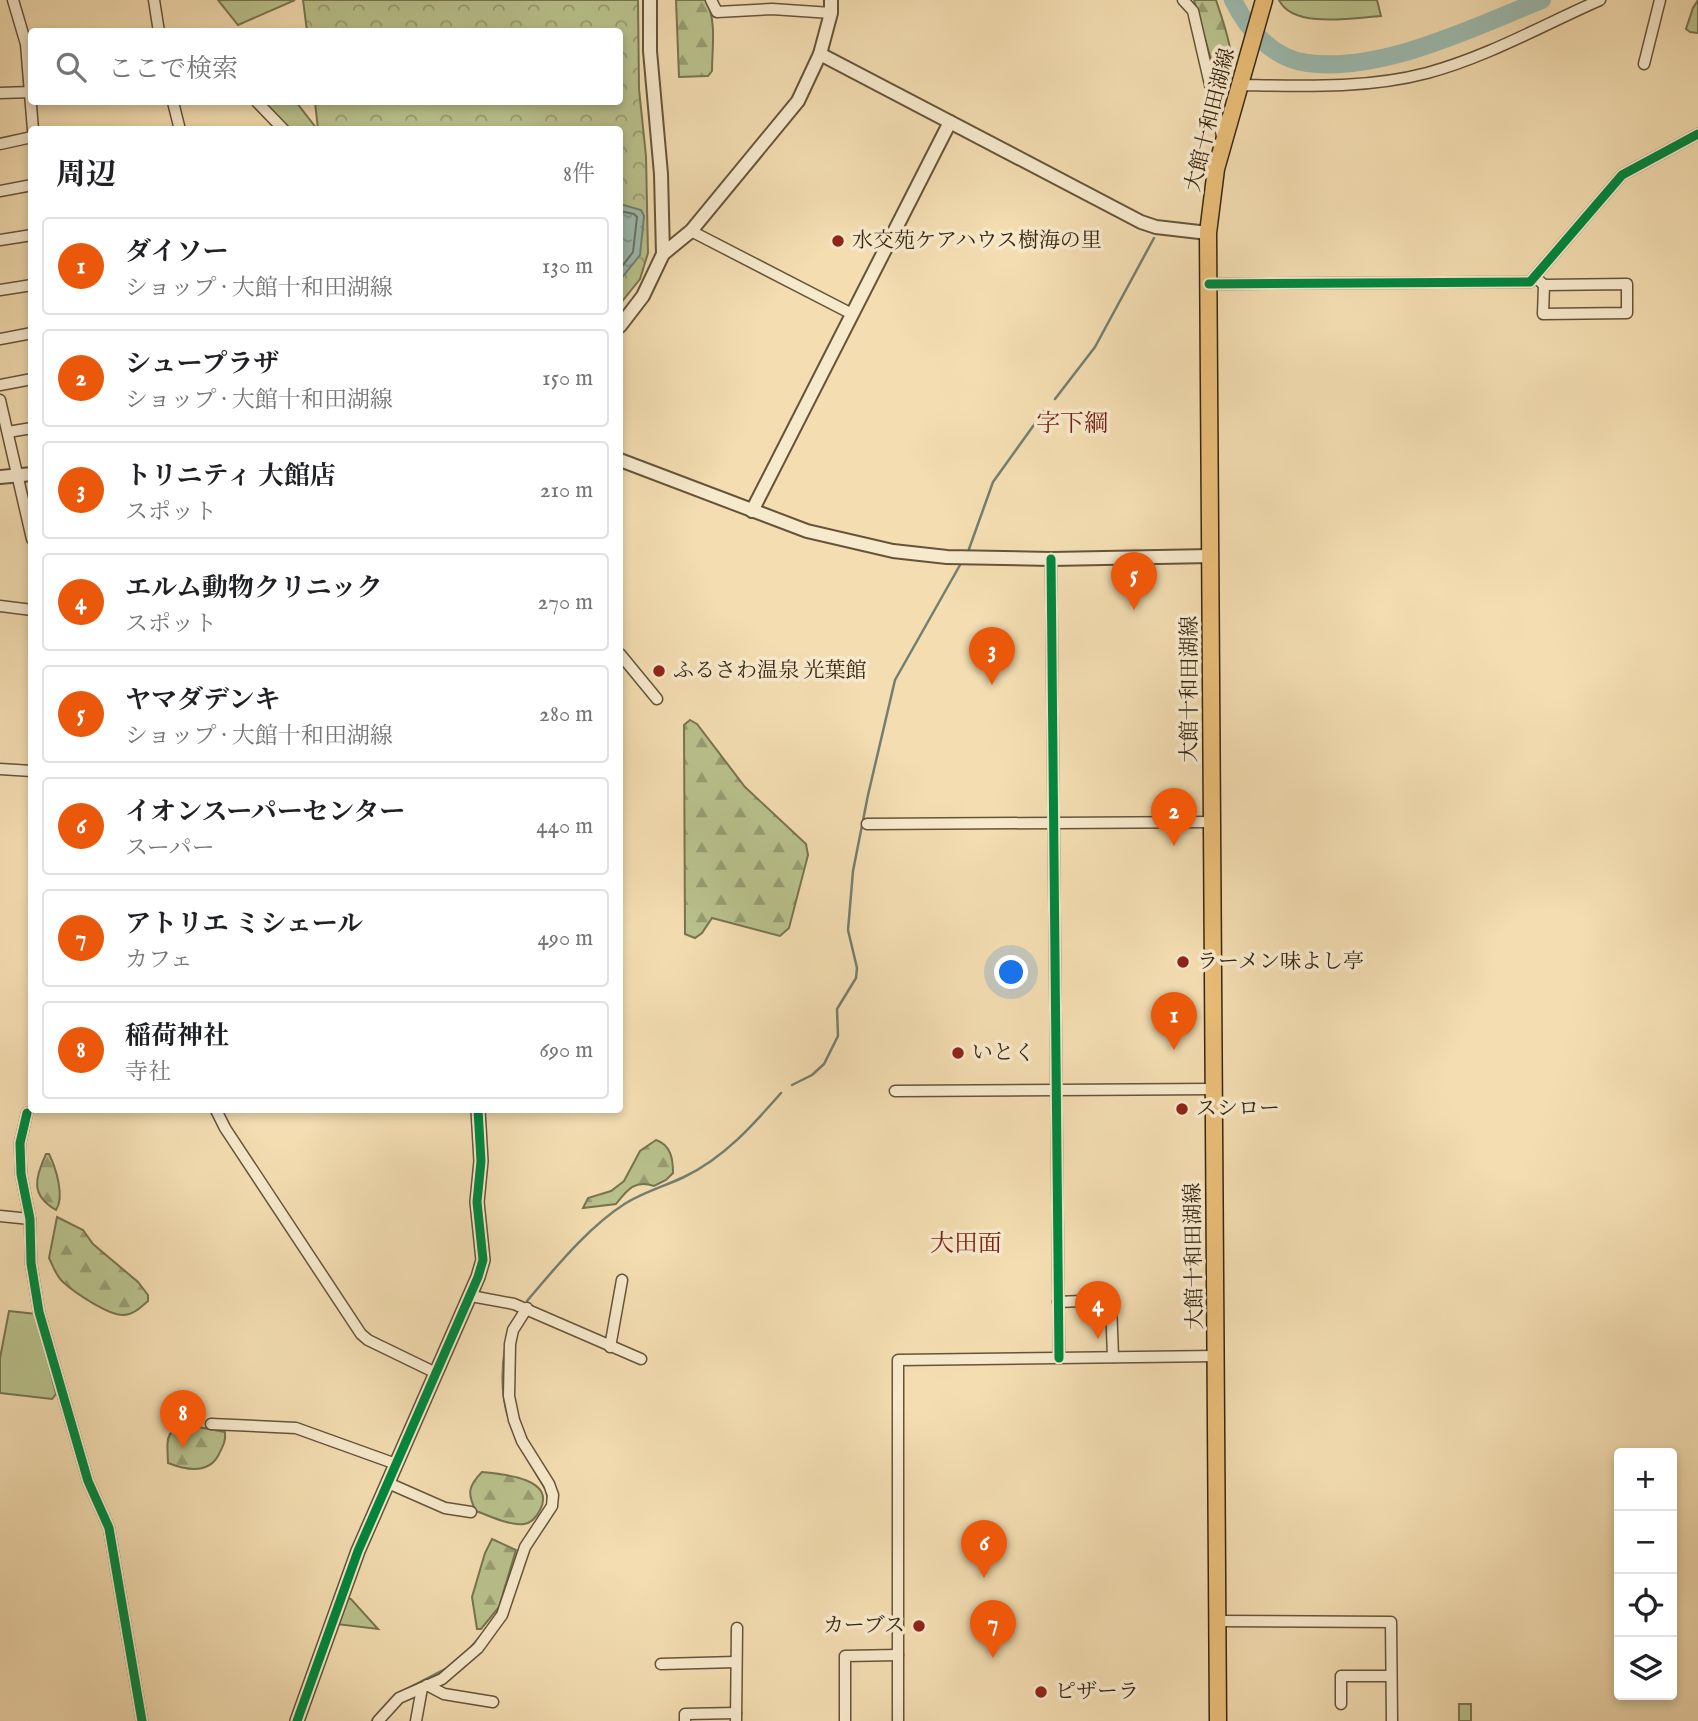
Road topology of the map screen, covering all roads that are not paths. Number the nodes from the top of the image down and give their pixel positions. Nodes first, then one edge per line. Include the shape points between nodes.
1 (13, 0) edge
2 (154, 0) edge
3 (650, 0) edge
4 (711, 0) edge
5 (1183, 0) edge
6 (1264, 0) edge
7 (1600, 0) edge
8 (1660, 0) edge
9 (831, 6) edge
10 (158, 28) edge
11 (28, 41) edge
12 (820, 54) junction
13 (1644, 64) dead end
14 (1239, 85) junction
15 (28, 92) edge
16 (0, 93) edge
17 (32, 105) edge
18 (174, 105) edge
19 (260, 105) edge
20 (950, 122) junction
21 (33, 126) edge
22 (179, 126) edge
23 (280, 126) edge
24 (1698, 134) edge
25 (28, 138) edge
26 (1223, 141) junction
27 (0, 144) edge
28 (28, 186) edge
29 (0, 191) edge
30 (691, 231) junction
31 (1208, 233) junction
32 (28, 235) edge
33 (0, 240) edge
34 (663, 254) junction
35 (1535, 277) junction
36 (1209, 284) junction
37 (1544, 285) junction
38 (28, 286) edge
39 (0, 290) edge
40 (852, 314) junction
41 (623, 322) edge
42 (28, 334) edge
43 (0, 339) edge
44 (28, 380) edge
45 (0, 385) edge
46 (0, 400) edge
47 (28, 429) edge
48 (8, 432) junction
49 (623, 461) edge
50 (25, 474) edge
51 (0, 477) edge
52 (28, 501) edge
53 (752, 511) junction
54 (1211, 556) junction
55 (1051, 559) junction
56 (0, 606) edge
57 (28, 610) edge
58 (623, 658) edge
59 (657, 699) dead end
60 (0, 769) edge
61 (28, 771) edge
62 (1211, 822) junction
63 (1055, 823) junction
64 (866, 824) dead end
65 (1215, 1089) junction
66 (1056, 1090) junction
67 (895, 1091) dead end
68 (27, 1113) dead end
69 (218, 1113) edge
70 (478, 1113) edge
71 (0, 1216) edge
72 (30, 1219) junction
73 (622, 1280) dead end
74 (471, 1296) junction
75 (1058, 1302) junction
76 (527, 1308) junction
77 (610, 1347) junction
78 (1217, 1356) junction
79 (1114, 1357) junction
80 (1059, 1358) junction
81 (641, 1359) dead end
82 (436, 1373) junction
83 (211, 1424) dead end
84 (396, 1464) junction
85 (387, 1483) junction
86 (471, 1512) dead end
87 (1217, 1621) junction
88 (737, 1629) dead end
89 (898, 1655) junction
90 (736, 1662) junction
91 (661, 1664) dead end
92 (1391, 1676) junction
93 (425, 1686) junction
94 (493, 1702) dead end
95 (1341, 1704) dead end
96 (736, 1717) edge
97 (142, 1721) edge
98 (297, 1721) edge
99 (378, 1721) edge
100 (416, 1721) edge
101 (685, 1721) edge
102 (845, 1721) edge
103 (898, 1721) edge
104 (1218, 1721) edge
105 (1392, 1721) edge

1 - 11 street
2 - 10 street
3 - 34 street
4 - 9 street via 717,12
5 - 26 street via 1193,11
6 - 14 main road, 大館十和田湖線
7 - 14 street via 1426,73 1376,83
8 - 13 street
9 - 12 street
12 - 20 street
12 - 30 street via 798,101
14 - 26 main road, 大館十和田湖線
15 - 16 street
17 - 21 street
18 - 22 street
19 - 23 street
20 - 31 street via 1141,222
20 - 40 street
24 - 35 street via 1622,175
25 - 27 street
26 - 31 main road, 大館十和田湖線
28 - 29 street
30 - 34 street
30 - 40 street
31 - 36 main road, 大館十和田湖線
32 - 33 street
34 - 41 street via 643,296
35 - 36 street via 1521,284
35 - 37 street
36 - 54 main road, 大館十和田湖線
37 - 37 street via 1627,284 1627,313 1544,314
38 - 39 street
40 - 53 street
42 - 43 street
44 - 45 street
46 - 48 street
47 - 48 street
48 - 50 street
49 - 53 street
50 - 51 street
50 - 52 street
53 - 55 street via 807,531 893,551
54 - 55 street
54 - 62 main road, 大館十和田湖線
55 - 63 street
56 - 57 street
58 - 59 street
60 - 61 street
62 - 63 street
62 - 65 main road, 大館十和田湖線
63 - 64 street
63 - 66 street
65 - 66 street
65 - 78 main road, 大館十和田湖線
66 - 67 street
66 - 75 street
68 - 72 street via 20,1143
69 - 82 street via 361,1334
70 - 74 street via 477,1202 483,1260
71 - 72 street
72 - 97 street via 39,1312 88,1481 109,1528
73 - 77 street
74 - 76 street
74 - 82 street
75 - 79 street via 1104,1300 1111,1304
75 - 80 street
76 - 77 street
76 - 93 street via 510,1344 509,1396 522,1441 549,1484 552,1506 525,1546 502,1615 461,1665
77 - 81 street
78 - 79 street
78 - 87 main road, 大館十和田湖線
79 - 80 street
80 - 89 street via 898,1360
82 - 84 street
83 - 84 street via 296,1428
84 - 85 street
85 - 86 street via 445,1508
85 - 98 street
87 - 92 street via 1391,1622
87 - 104 main road, 大館十和田湖線
88 - 90 street
89 - 102 street via 845,1656
89 - 103 street
90 - 91 street
90 - 96 street
92 - 95 street via 1342,1676
92 - 105 street
93 - 94 street
93 - 99 street via 400,1698
93 - 100 street
96 - 101 street via 685,1714

